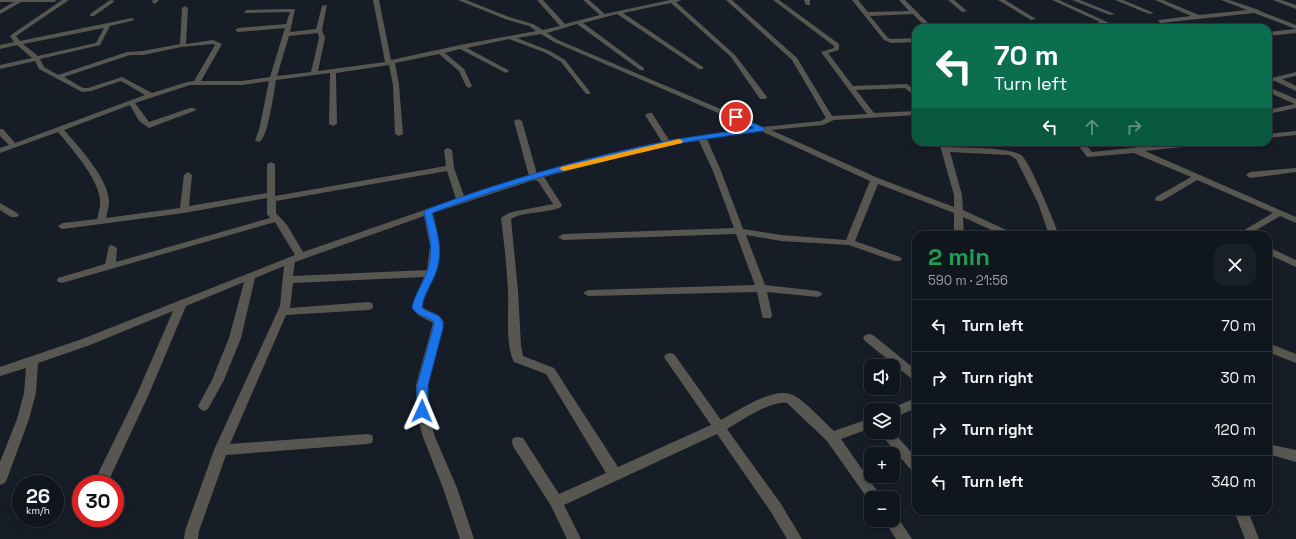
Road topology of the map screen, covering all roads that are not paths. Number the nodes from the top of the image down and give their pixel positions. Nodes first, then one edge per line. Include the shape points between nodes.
1 (0, 0) edge
2 (21, 0) edge
3 (45, 0) edge
4 (54, 0) edge
5 (66, 0) edge
6 (105, 0) edge
7 (376, 0) edge
8 (461, 0) edge
9 (540, 0) edge
10 (586, 0) edge
11 (636, 0) edge
12 (729, 0) edge
13 (776, 0) edge
14 (855, 0) edge
15 (902, 0) edge
16 (951, 0) edge
17 (1002, 0) edge
18 (1055, 0) edge
19 (1075, 0) edge
20 (1118, 0) edge
21 (1158, 0) edge
22 (1224, 0) edge
23 (1276, 0) edge
24 (675, 1) edge
25 (325, 6) dead end
26 (644, 7) junction
27 (1296, 7) edge
28 (185, 8) dead end
29 (964, 11) dead end
30 (1257, 11) junction
31 (0, 12) edge
32 (247, 12) dead end
33 (618, 12) junction
34 (914, 12) junction
35 (1150, 13) dead end
36 (867, 14) junction
37 (92, 15) dead end
38 (604, 16) junction
39 (1091, 17) junction
40 (1201, 18) junction
41 (1033, 19) dead end
42 (132, 20) dead end
43 (1161, 21) dead end
44 (579, 23) junction
45 (926, 24) edge
46 (1106, 24) edge
47 (108, 25) junction
48 (288, 26) junction
49 (564, 26) junction
50 (1296, 26) edge
51 (238, 30) dead end
52 (1296, 30) edge
53 (319, 31) junction
54 (542, 32) junction
55 (1272, 33) edge
56 (286, 34) junction
57 (510, 37) junction
58 (912, 40) edge
59 (18, 43) junction
60 (182, 45) junction
61 (0, 47) edge
62 (460, 47) junction
63 (441, 52) junction
64 (37, 59) junction
65 (390, 62) junction
66 (0, 67) edge
67 (701, 68) dead end
68 (642, 69) dead end
69 (506, 71) dead end
70 (333, 72) junction
71 (314, 74) junction
72 (1296, 74) edge
73 (58, 78) junction
74 (1276, 79) junction
75 (273, 80) junction
76 (1272, 80) edge
77 (196, 83) junction
78 (469, 86) dead end
79 (851, 88) junction
80 (1296, 89) edge
81 (912, 91) edge
82 (1272, 91) edge
83 (588, 93) dead end
84 (151, 95) junction
85 (763, 97) dead end
86 (131, 102) junction
87 (1296, 102) edge
88 (1296, 106) edge
89 (193, 110) dead end
90 (1272, 111) edge
91 (912, 113) edge
92 (648, 114) dead end
93 (872, 116) junction
94 (830, 119) junction
95 (518, 121) dead end
96 (333, 124) dead end
97 (762, 129) junction
98 (60, 130) junction
99 (0, 131) edge
100 (1296, 133) edge
101 (399, 134) dead end
102 (1272, 136) edge
103 (702, 138) junction
104 (259, 140) dead end
105 (668, 143) junction
106 (14, 146) junction
107 (945, 146) edge
108 (1083, 146) edge
109 (1172, 146) edge
110 (448, 150) dead end
111 (1135, 150) junction
112 (0, 151) edge
113 (271, 164) dead end
114 (450, 168) junction
115 (1296, 170) edge
116 (188, 175) dead end
117 (1250, 175) dead end
118 (534, 177) junction
119 (1197, 177) junction
120 (875, 180) junction
121 (271, 197) junction
122 (1159, 199) dead end
123 (461, 200) junction
124 (0, 206) edge
125 (184, 210) junction
126 (428, 212) junction
127 (959, 212) junction
128 (1279, 213) junction
129 (14, 215) dead end
130 (276, 219) junction
131 (1296, 220) edge
132 (101, 221) junction
133 (63, 226) dead end
134 (740, 231) junction
135 (959, 231) edge
136 (1001, 231) edge
137 (1053, 231) edge
138 (1249, 231) edge
139 (563, 237) dead end
140 (850, 242) junction
141 (112, 248) dead end
142 (1272, 252) edge
143 (295, 258) junction
144 (897, 259) dead end
145 (1296, 264) edge
146 (110, 267) junction
147 (431, 273) junction
148 (251, 275) junction
149 (62, 280) dead end
150 (288, 280) junction
151 (761, 288) junction
152 (588, 293) dead end
153 (818, 294) dead end
154 (182, 303) junction
155 (368, 306) dead end
156 (282, 312) junction
157 (767, 315) dead end
158 (870, 338) dead end
159 (1272, 349) edge
160 (670, 357) dead end
161 (1296, 359) edge
162 (32, 361) junction
163 (0, 372) edge
164 (912, 373) edge
165 (912, 405) edge
166 (204, 406) dead end
167 (900, 410) edge
168 (864, 425) edge
169 (719, 427) junction
170 (832, 437) junction
171 (367, 439) dead end
172 (892, 439) edge
173 (518, 442) dead end
174 (221, 450) junction
175 (1272, 450) edge
176 (1296, 456) edge
177 (912, 461) edge
178 (105, 475) edge
179 (615, 475) junction
180 (0, 479) edge
181 (870, 491) edge
182 (556, 502) junction
183 (1243, 515) edge
184 (896, 527) edge
185 (191, 539) edge
186 (467, 539) edge
187 (574, 539) edge
188 (795, 539) edge
189 (905, 539) edge
190 (1252, 539) edge

1 - 2 street
2 - 3 street
2 - 31 street
3 - 4 street
5 - 59 street via 13,36
6 - 37 street via 112,1
7 - 65 street
8 - 54 street via 531,25
9 - 49 street
10 - 38 street
11 - 26 street
12 - 94 street via 795,59
13 - 79 street via 837,45 837,49 824,52
14 - 36 street
15 - 34 street
16 - 29 street
17 - 41 street
18 - 39 street
19 - 39 street via 1112,14
20 - 35 street
21 - 40 street
22 - 30 street
23 - 27 street
24 - 26 street
24 - 85 street via 733,56
25 - 53 street
26 - 33 street
28 - 60 street
30 - 40 street
30 - 50 street
32 - 48 street via 292,9
33 - 38 street
33 - 67 street
34 - 36 street
34 - 45 street
36 - 58 street via 888,40
38 - 44 street
39 - 46 street
40 - 43 street
42 - 47 street
44 - 49 street
44 - 68 street
47 - 59 street
47 - 64 street via 98,44
48 - 51 street
48 - 56 street
49 - 54 street
52 - 55 street
53 - 56 street
53 - 71 street via 322,38
54 - 57 street
54 - 97 street via 556,41
56 - 75 street
57 - 62 street
57 - 83 street via 548,52 563,61
59 - 61 street
59 - 64 street
60 - 73 street via 143,53 129,53
60 - 77 street via 214,42 219,44
62 - 63 street
62 - 69 street
63 - 65 street
63 - 78 street via 462,70
64 - 66 street
64 - 73 street via 41,68
65 - 70 street
65 - 101 street via 396,85
70 - 71 street
70 - 96 street
71 - 75 street
72 - 74 street
73 - 84 street via 86,91 117,80 125,80
74 - 76 street
74 - 80 street
75 - 77 street via 235,84
75 - 104 street
77 - 84 street via 184,84
79 - 81 street via 907,86
79 - 93 street
82 - 87 street
84 - 86 street
86 - 89 street via 149,126
86 - 98 street
88 - 90 street
91 - 93 street
92 - 105 street
93 - 94 street
94 - 97 street via 823,123
95 - 118 street
97 - 103 street
97 - 120 street
98 - 106 street
98 - 132 street via 76,149 102,189 105,203
99 - 106 street
100 - 102 street
103 - 105 street
103 - 134 street
105 - 118 street
106 - 112 street
107 - 127 street via 958,195
107 - 137 street via 1010,153 1019,157 1042,202
108 - 111 street via 1090,156
109 - 111 street
110 - 114 street
111 - 119 street
113 - 121 street
114 - 121 street
114 - 123 street
115 - 117 street
116 - 125 street
118 - 123 street
118 - 179 street via 541,179 558,205 511,214 506,218 513,291 514,346 518,358 550,371
119 - 122 street
119 - 128 street
120 - 127 street
120 - 140 street
121 - 125 street
121 - 130 street via 272,214
123 - 126 street
124 - 129 street
125 - 132 street
126 - 143 street
126 - 147 street via 436,248
127 - 135 street
127 - 136 street
128 - 131 street
128 - 138 street
130 - 143 street via 282,225
130 - 146 street
132 - 133 street
134 - 139 street
134 - 140 street via 845,244
134 - 151 street
140 - 144 street
141 - 146 street
142 - 145 street
143 - 148 street
143 - 150 street
146 - 149 street
147 - 150 street
147 - 186 street via 417,308 420,312 435,317 438,322 433,351 422,385 422,411 429,438 450,488
148 - 154 street
148 - 166 street via 235,338
150 - 156 street
151 - 152 street
151 - 153 street
151 - 157 street
154 - 162 street
154 - 178 street via 132,421
155 - 156 street
156 - 174 street
158 - 164 street
159 - 161 street
160 - 169 street
162 - 163 street
162 - 180 street via 30,393 23,419
165 - 167 street
168 - 170 street
169 - 170 street via 769,400 783,398 790,399
169 - 179 street
169 - 188 street
170 - 181 street
171 - 174 street
172 - 177 street
173 - 182 street
174 - 185 street
175 - 176 street
179 - 182 street
182 - 187 street
183 - 190 street
184 - 189 street

